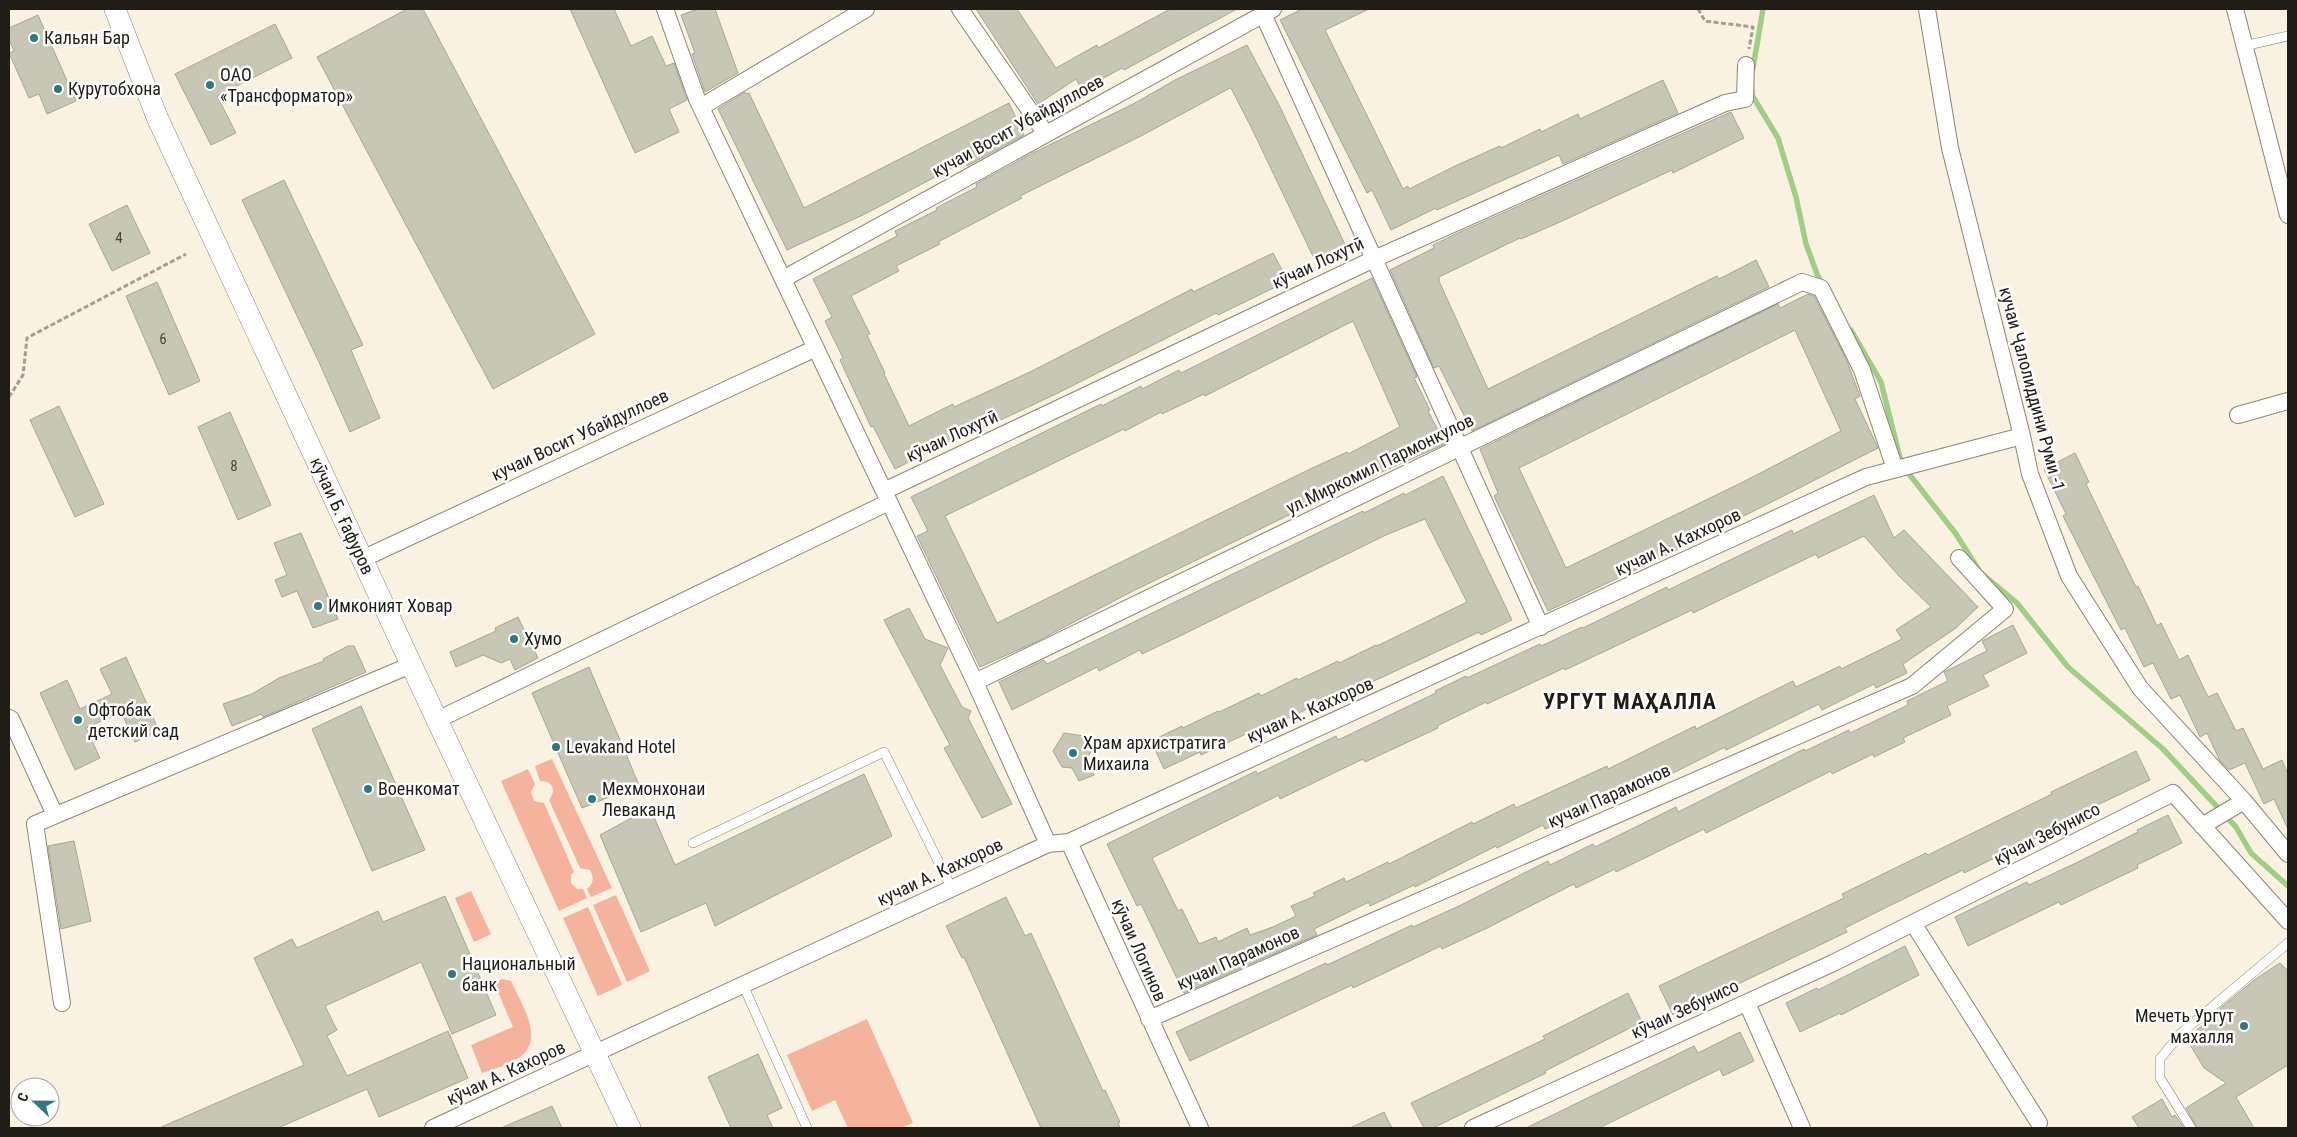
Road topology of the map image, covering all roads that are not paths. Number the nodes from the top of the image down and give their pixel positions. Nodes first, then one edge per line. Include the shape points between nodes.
1 (115, 9) edge
2 (665, 9) edge
3 (866, 9) edge
4 (960, 9) edge
5 (1927, 9) edge
6 (2235, 9) edge
7 (1268, 12) edge
8 (2288, 36) edge
9 (2244, 46) junction
10 (1746, 65) road end
11 (701, 107) junction
12 (1046, 134) junction
13 (2288, 215) edge
14 (1374, 259) junction
15 (783, 279) junction
16 (816, 348) junction
17 (2288, 401) edge
18 (2238, 415) dead end
19 (2022, 436) junction
20 (1461, 447) junction
21 (1895, 469) junction
22 (886, 496) junction
23 (1959, 558) dead end
24 (362, 559) junction
25 (1541, 627) junction
26 (411, 665) junction
27 (975, 682) junction
28 (9, 718) edge
29 (436, 720) junction
30 (2244, 801) junction
31 (55, 815) junction
32 (2202, 826) junction
33 (1069, 842) junction
34 (693, 843) dead end
35 (1048, 844) junction
36 (2288, 854) edge
37 (952, 889) junction
38 (2288, 921) edge
39 (1913, 923) junction
40 (2288, 944) edge
41 (743, 986) junction
42 (62, 1003) dead end
43 (1747, 1003) junction
44 (1149, 1019) junction
45 (595, 1054) junction
46 (2040, 1123) dead end
47 (433, 1128) edge
48 (630, 1128) edge
49 (807, 1128) edge
50 (1200, 1128) edge
51 (1473, 1128) edge
52 (1802, 1128) edge
53 (2191, 1128) edge

1 - 24 street, кӯчаи Б. Ғафуров via 157,118
2 - 11 street
3 - 11 street
4 - 12 street
5 - 19 street, кучаи Ҷалолиддини Руми -1 via 1950,148
6 - 9 street
7 - 12 street, кучаи Восит Убайдуллоев
7 - 14 street
8 - 9 lane
9 - 13 street
10 - 14 street, кӯчаи Лохутӣ via 1745,99 1726,104
11 - 15 street
12 - 15 street, кучаи Восит Убайдуллоев
14 - 20 street
14 - 22 street, кӯчаи Лохутӣ
15 - 16 street
16 - 22 street
16 - 24 street, кучаи Восит Убайдуллоев
17 - 18 street
19 - 21 street, кучаи А. Каххоров
19 - 30 street, кучаи Ҷалолиддини Руми -1 via 2030,474 2069,576 2140,688
20 - 21 street, ул.Миркомил Пармонкулов via 1802,282 1821,288 1862,370
20 - 25 street
20 - 27 street, ул.Миркомил Пармонкулов
21 - 25 street, кучаи А. Каххоров via 1866,477
22 - 27 street
22 - 29 street, кӯчаи Лохутӣ
23 - 44 street, кучаи Парамонов via 2005,609 1912,686
24 - 26 street, кӯчаи Б. Ғафуров
25 - 33 street, кучаи А. Каххоров
26 - 29 street, кӯчаи Б. Ғафуров
26 - 31 street
27 - 35 street
28 - 31 street
29 - 45 street, кӯчаи Б. Ғафуров
30 - 32 street
30 - 36 street, кучаи Ҷалолиддини Руми -1
31 - 42 street via 35,824
32 - 38 street
32 - 39 street, кӯчаи Зебунисо via 2173,793
33 - 35 street, кучаи А. Каххоров
33 - 44 street, кӯчаи Логинов
34 - 37 lane via 884,752
35 - 37 street, кучаи А. Каххоров
37 - 41 street, кучаи А. Каххоров
39 - 43 street, кӯчаи Зебунисо
39 - 46 street
40 - 53 lane via 2180,1034 2160,1059 2160,1078
41 - 45 street, кучаи А. Каххоров
41 - 49 lane
43 - 51 street, кӯчаи Зебунисо
43 - 52 street
44 - 50 street, кӯчаи Логинов
45 - 47 street, кӯчаи А. Кахоров
45 - 48 street, кӯчаи Б. Ғафуров

